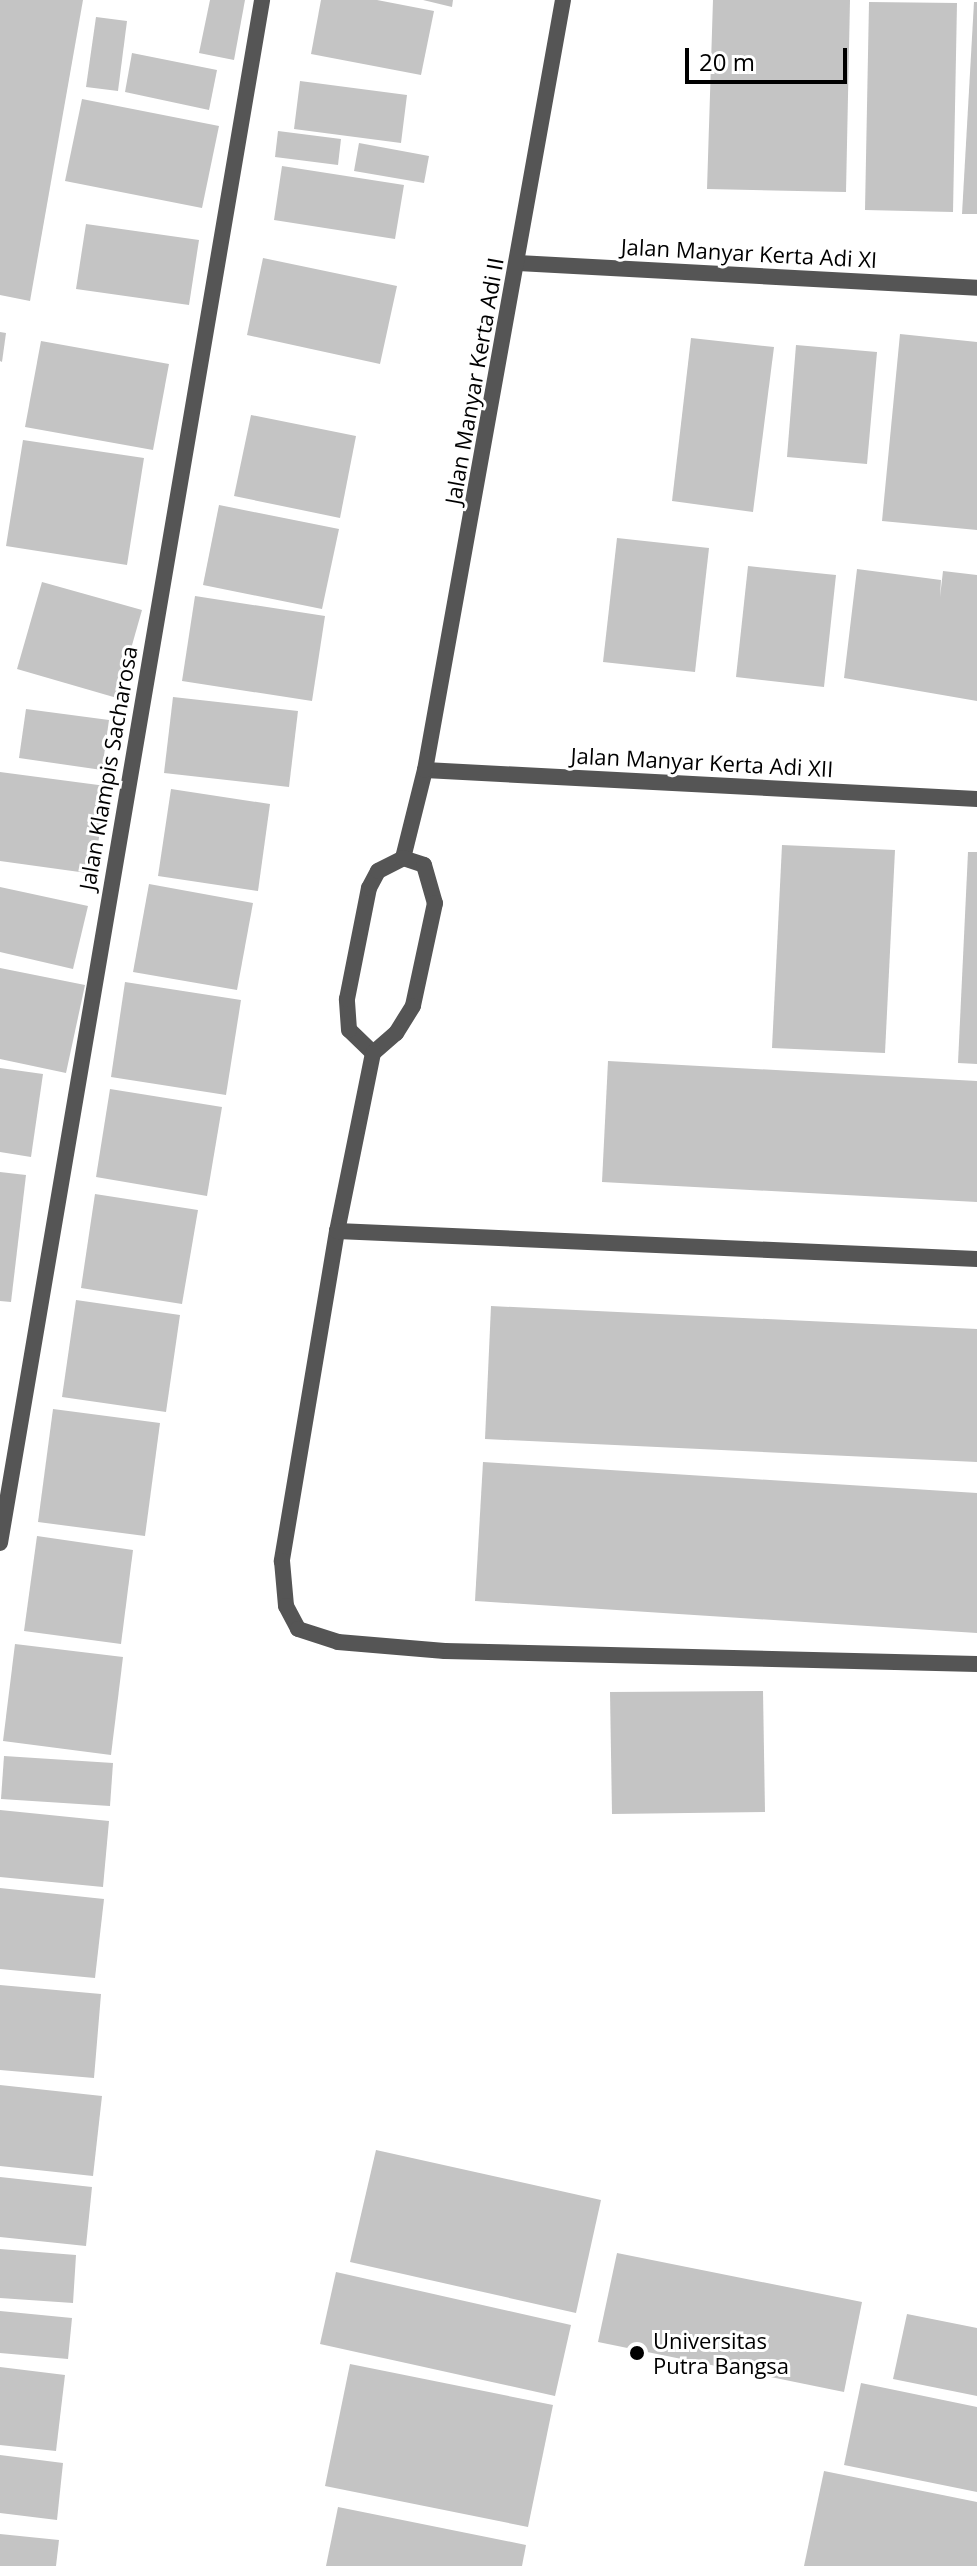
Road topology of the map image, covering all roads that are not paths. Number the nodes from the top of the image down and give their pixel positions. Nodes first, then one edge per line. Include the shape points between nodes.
1 (262, 0) edge
2 (563, 0) edge
3 (518, 263) junction
4 (977, 288) edge
5 (425, 770) junction
6 (977, 799) edge
7 (403, 858) junction
8 (373, 1053) junction
9 (337, 1231) junction
10 (977, 1259) edge
11 (0, 1543) edge
12 (977, 1664) edge

1 - 11 street, Jalan Klampis Sacharosa
2 - 3 street, Jalan Manyar Kerta Adi II
3 - 4 street, Jalan Manyar Kerta Adi XI
3 - 5 street, Jalan Manyar Kerta Adi II
5 - 6 street, Jalan Manyar Kerta Adi XII
5 - 7 street, Jalan Manyar Kerta Adi II
7 - 8 street via 378,871 369,888 347,999 349,1030
7 - 8 street via 424,865 435,903 413,1006 396,1033
8 - 9 street
9 - 10 street
9 - 12 street via 282,1561 286,1606 298,1629 338,1642 445,1651

